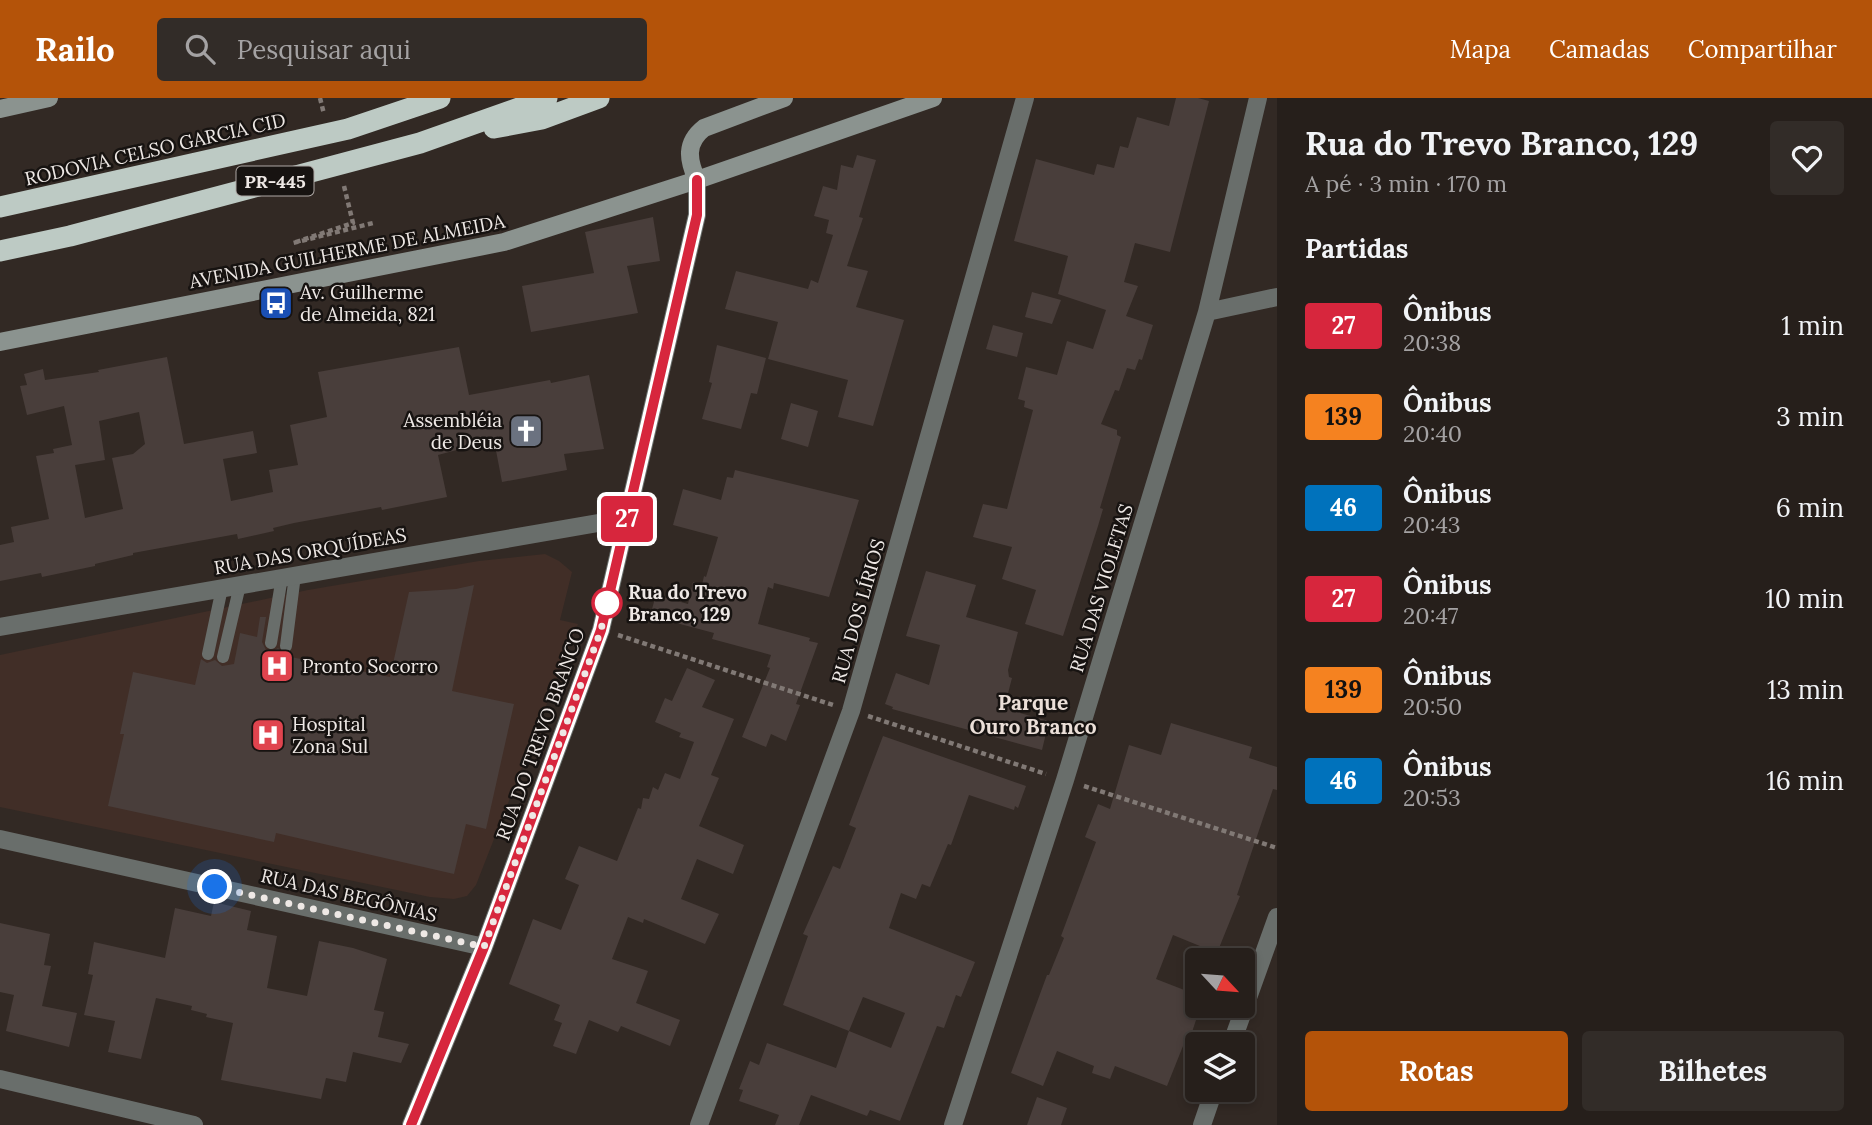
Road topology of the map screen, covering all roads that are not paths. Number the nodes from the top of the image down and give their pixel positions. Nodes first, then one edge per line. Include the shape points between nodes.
1 (49, 98) edge
2 (440, 98) edge
3 (547, 98) edge
4 (599, 98) edge
5 (784, 98) edge
6 (933, 98) edge
7 (1025, 98) edge
8 (1258, 98) edge
9 (0, 109) edge
10 (420, 143) junction
11 (697, 180) junction
12 (0, 207) edge
13 (0, 251) edge
14 (1277, 297) edge
15 (1207, 312) junction
16 (0, 342) edge
17 (627, 518) junction
18 (288, 576) junction
19 (240, 585) junction
20 (222, 588) junction
21 (0, 627) edge
22 (271, 643) dead end
23 (286, 646) dead end
24 (208, 654) dead end
25 (223, 657) dead end
26 (0, 839) edge
27 (1277, 917) edge
28 (484, 947) junction
29 (1236, 1032) edge
30 (0, 1079) edge
31 (1210, 1102) edge
32 (194, 1125) edge
33 (411, 1125) edge
34 (699, 1125) edge
35 (953, 1125) edge
36 (1202, 1125) edge

1 - 9 street
2 - 12 highway, RODOVIA CELSO GARCIA CID / PR-445 via 348,129
3 - 10 highway, PR-445
4 - 10 highway via 542,119
5 - 11 street via 693,136 690,160
6 - 11 street, AVENIDA GUILHERME DE ALMEIDA
7 - 34 street, RUA DOS LÍRIOS via 852,711
8 - 15 street, RUA DAS VIOLETAS
10 - 13 highway, PR-445
11 - 16 street, AVENIDA GUILHERME DE ALMEIDA via 504,242
11 - 17 street, RUA DO TREVO BRANCO via 697,215
14 - 15 street
15 - 35 street, RUA DAS VIOLETAS via 1065,780
17 - 18 street, RUA DAS ORQUÍDEAS
17 - 28 street, RUA DO TREVO BRANCO via 601,630
18 - 19 street, RUA DAS ORQUÍDEAS
18 - 22 lane
18 - 23 lane
19 - 20 street, RUA DAS ORQUÍDEAS
19 - 25 lane
20 - 21 street, RUA DAS ORQUÍDEAS
20 - 24 lane
26 - 28 street, RUA DAS BEGÔNIAS
27 - 29 street
28 - 33 street, RUA DO TREVO BRANCO
30 - 32 street
31 - 36 street

